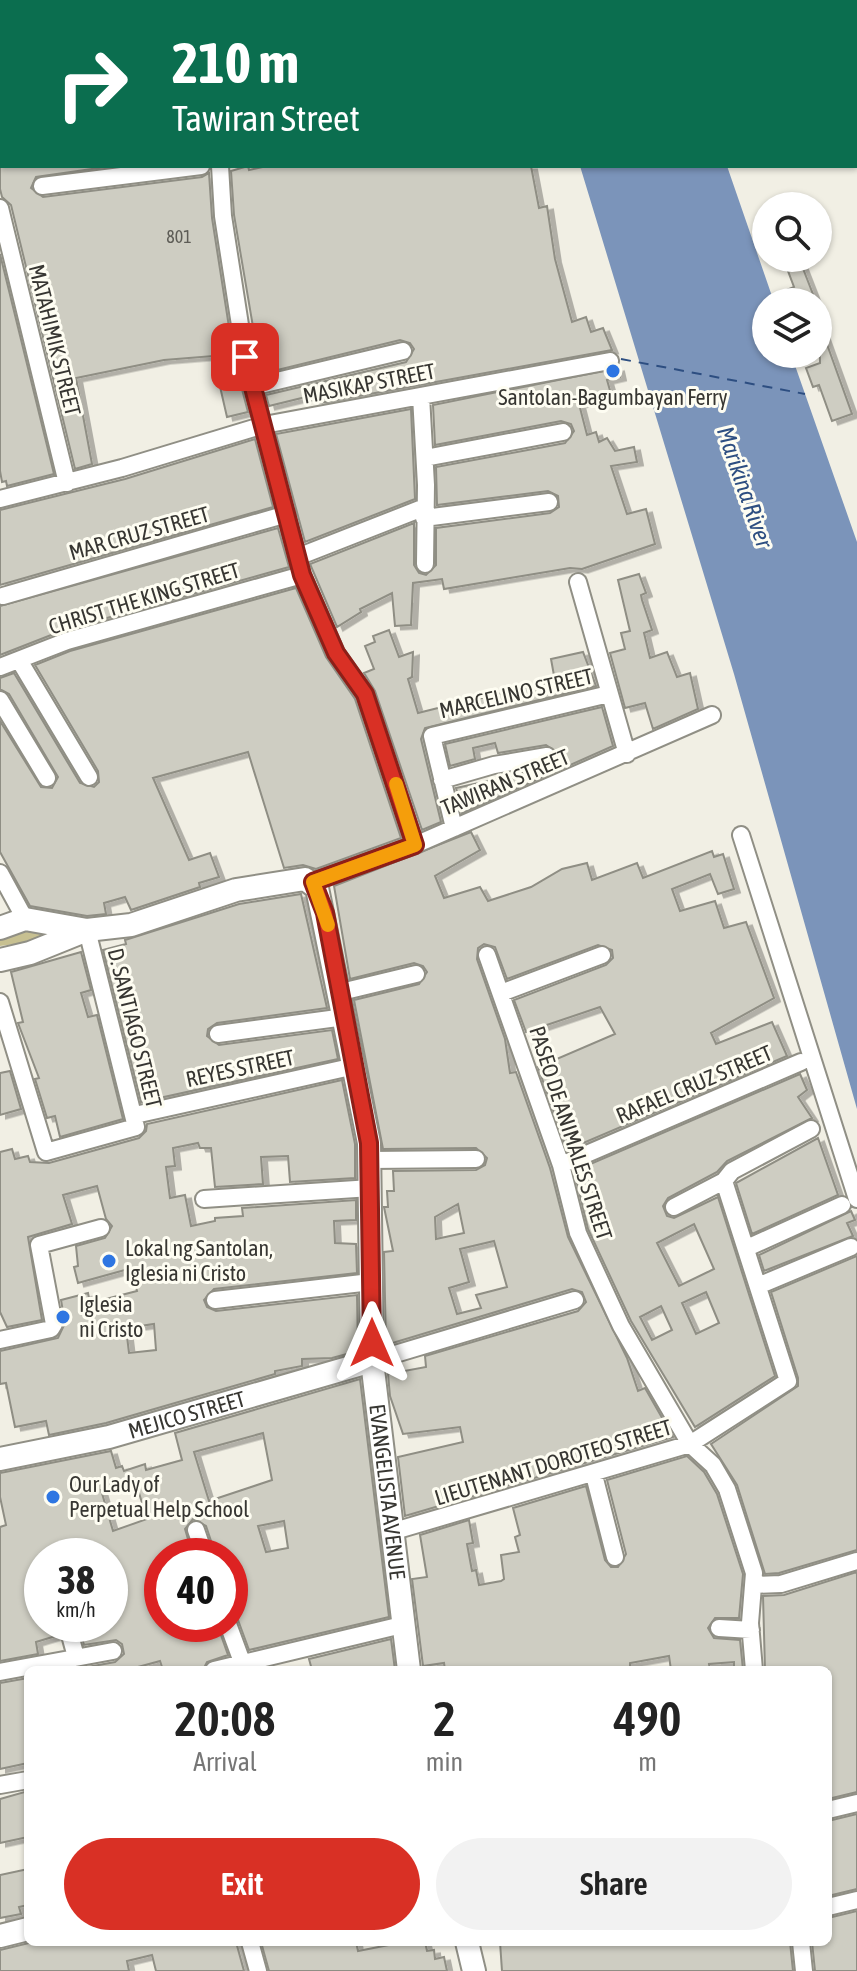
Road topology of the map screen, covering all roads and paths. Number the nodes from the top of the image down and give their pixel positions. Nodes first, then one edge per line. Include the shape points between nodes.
1 (185, 168) edge
2 (220, 168) edge
3 (42, 186) dead end
4 (0, 208) edge
5 (403, 351) dead end
6 (610, 361) dead end
7 (252, 387) junction
8 (421, 396) junction
9 (264, 425) junction
10 (563, 432) dead end
11 (425, 458) junction
12 (0, 480) edge
13 (67, 483) junction
14 (3, 498) edge
15 (549, 502) dead end
16 (424, 513) junction
17 (287, 514) junction
18 (300, 556) junction
19 (425, 564) dead end
20 (302, 575) junction
21 (578, 582) dead end
22 (3, 596) dead end
23 (19, 660) junction
24 (0, 667) edge
25 (609, 694) junction
26 (0, 700) edge
27 (712, 715) dead end
28 (627, 754) junction
29 (547, 756) dead end
30 (89, 777) dead end
31 (47, 778) dead end
32 (442, 780) junction
33 (454, 828) junction
34 (741, 835) dead end
35 (415, 845) junction
36 (0, 873) edge
37 (313, 882) junction
38 (25, 919) junction
39 (0, 928) edge
40 (87, 930) junction
41 (487, 955) dead end
42 (602, 955) dead end
43 (0, 960) edge
44 (416, 974) dead end
45 (341, 992) junction
46 (501, 993) junction
47 (0, 1002) edge
48 (345, 1017) junction
49 (218, 1034) dead end
50 (801, 1062) dead end
51 (355, 1066) junction
52 (135, 1115) junction
53 (811, 1129) dead end
54 (476, 1159) dead end
55 (370, 1160) junction
56 (561, 1165) junction
57 (724, 1181) junction
58 (371, 1188) junction
59 (204, 1199) dead end
60 (850, 1202) edge
61 (674, 1207) dead end
62 (101, 1228) dead end
63 (851, 1247) dead end
64 (747, 1248) junction
65 (371, 1282) junction
66 (760, 1285) junction
67 (215, 1300) dead end
68 (575, 1300) dead end
69 (0, 1340) edge
70 (372, 1361) junction
71 (690, 1444) junction
72 (0, 1459) edge
73 (594, 1475) junction
74 (196, 1530) dead end
75 (391, 1532) junction
76 (199, 1538) edge
77 (615, 1557) dead end
78 (857, 1561) edge
79 (753, 1585) junction
80 (402, 1625) junction
81 (719, 1628) dead end
82 (751, 1630) junction
83 (72, 1642) edge
84 (235, 1642) edge
85 (113, 1651) dead end
86 (76, 1657) junction
87 (30, 1666) edge
88 (244, 1666) edge
89 (408, 1666) edge
90 (754, 1666) edge
91 (24, 1667) edge
92 (0, 1672) edge
93 (24, 1781) edge
94 (0, 1785) edge
95 (857, 1803) edge
96 (832, 1809) edge
97 (857, 1900) edge
98 (832, 1906) edge
99 (24, 1930) edge
100 (0, 1936) edge
101 (251, 1946) edge
102 (468, 1946) edge
103 (801, 1946) edge
104 (258, 1971) edge
105 (474, 1971) edge
106 (804, 1971) edge

1 - 3 street
2 - 7 street via 236,307
4 - 13 street, MATAHIMIK STREET
5 - 7 street
6 - 8 street, MASIKAP STREET
7 - 9 street
8 - 9 street, MASIKAP STREET
8 - 11 street
9 - 13 street, MASIKAP STREET
9 - 17 street
10 - 11 street
11 - 16 street
12 - 14 street
13 - 14 street, MASIKAP STREET
15 - 16 street
16 - 18 street
16 - 19 street
17 - 18 street
17 - 22 street, MAR CRUZ STREET
18 - 20 street
20 - 23 street, CHRIST THE KING STREET via 67,641
20 - 35 street via 336,653 365,694
21 - 25 street
23 - 24 street, CHRIST THE KING STREET
23 - 30 street
25 - 28 street
25 - 32 street, MARCELINO STREET via 432,736
26 - 31 street
27 - 28 street, TAWIRAN STREET
28 - 33 street, TAWIRAN STREET
29 - 32 street
32 - 33 street, MARCELINO STREET
33 - 35 street, TAWIRAN STREET
34 - 60 street
35 - 37 street, TAWIRAN STREET
36 - 38 street
37 - 40 street via 248,887 131,925
37 - 45 street, EVANGELISTA AVENUE
38 - 39 street
38 - 40 street
40 - 43 street
40 - 52 street, D. SANTIAGO STREET
41 - 46 street, PASEO DE ANIMALES STREET
42 - 46 street
44 - 45 street
45 - 48 street, EVANGELISTA AVENUE
46 - 56 street, PASEO DE ANIMALES STREET
47 - 52 street, D. SANTIAGO STREET via 46,1152 136,1127
48 - 49 street
48 - 51 street, EVANGELISTA AVENUE
50 - 56 street, RAFAEL CRUZ STREET
51 - 52 street, REYES STREET
51 - 55 street, EVANGELISTA AVENUE
53 - 57 street via 732,1171
54 - 55 street
55 - 58 street, EVANGELISTA AVENUE
56 - 71 street, PASEO DE ANIMALES STREET via 578,1233 621,1326
57 - 61 street
57 - 64 street, LIEUTENANT DOROTEO STREET
58 - 59 street
58 - 65 street, EVANGELISTA AVENUE
60 - 64 street
62 - 69 street via 42,1241 38,1253 54,1324
63 - 66 street
64 - 66 street, LIEUTENANT DOROTEO STREET
65 - 67 street
65 - 70 street, EVANGELISTA AVENUE
66 - 71 street, LIEUTENANT DOROTEO STREET via 788,1381
68 - 70 street
70 - 72 street, MEJICO STREET via 109,1437
70 - 75 street, EVANGELISTA AVENUE
71 - 73 street, LIEUTENANT DOROTEO STREET
71 - 79 street, PASEO DE ANIMALES STREET via 713,1465 727,1489 752,1564
73 - 75 street, LIEUTENANT DOROTEO STREET
73 - 77 street
74 - 76 street
75 - 80 street, EVANGELISTA AVENUE
78 - 79 street via 781,1584
79 - 82 street, PASEO DE ANIMALES STREET
80 - 88 street
80 - 89 street, EVANGELISTA AVENUE
81 - 82 street
82 - 90 street, PASEO DE ANIMALES STREET
83 - 86 street
84 - 88 street
85 - 86 street
86 - 87 street
91 - 92 street
93 - 94 street
95 - 96 street
97 - 98 street
99 - 100 street
101 - 104 street
102 - 105 street
103 - 106 street

